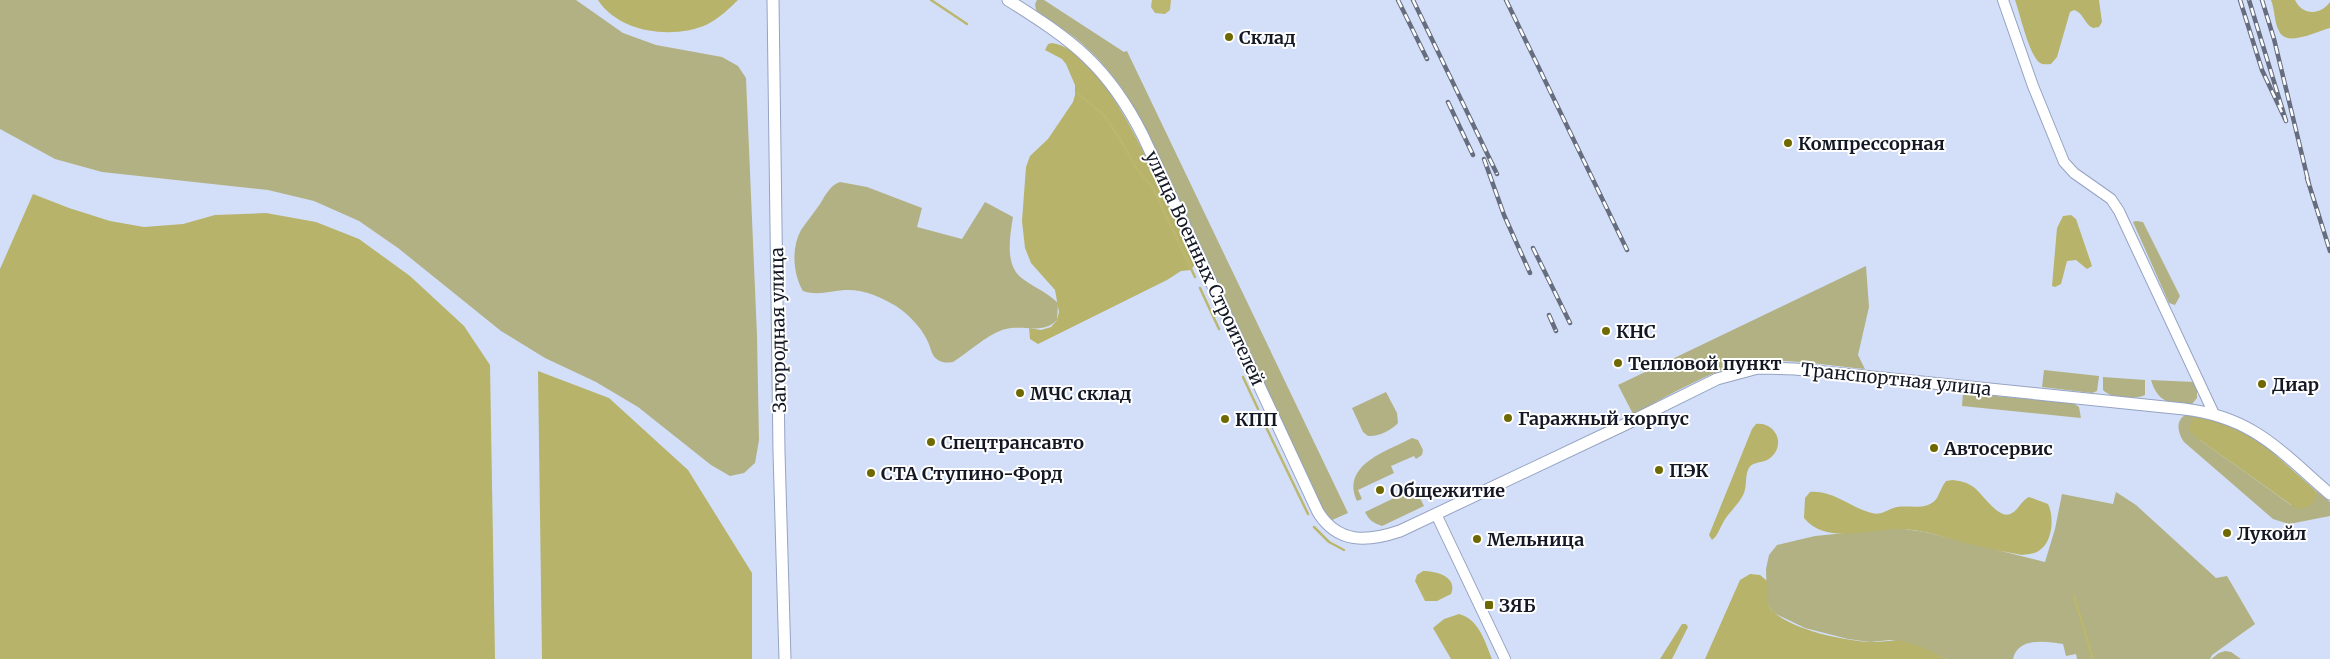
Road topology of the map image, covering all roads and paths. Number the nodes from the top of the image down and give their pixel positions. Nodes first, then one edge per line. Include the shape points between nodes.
1 (773, 0) edge
2 (1008, 0) edge
3 (2003, 0) edge
4 (2214, 414) junction
5 (2330, 494) edge
6 (1436, 514) junction
7 (785, 659) edge
8 (1505, 659) edge

1 - 7 street, Загородная улица
2 - 6 street, улица Военных Строителей via 1082,51 1124,100 1316,507 1327,524 1349,537 1376,538
3 - 4 street via 2058,150 2069,168 2105,194 2119,211
4 - 5 street, Транспортная улица via 2255,431
4 - 6 street, Транспортная улица via 2184,408 1758,368 1717,378
6 - 8 street

